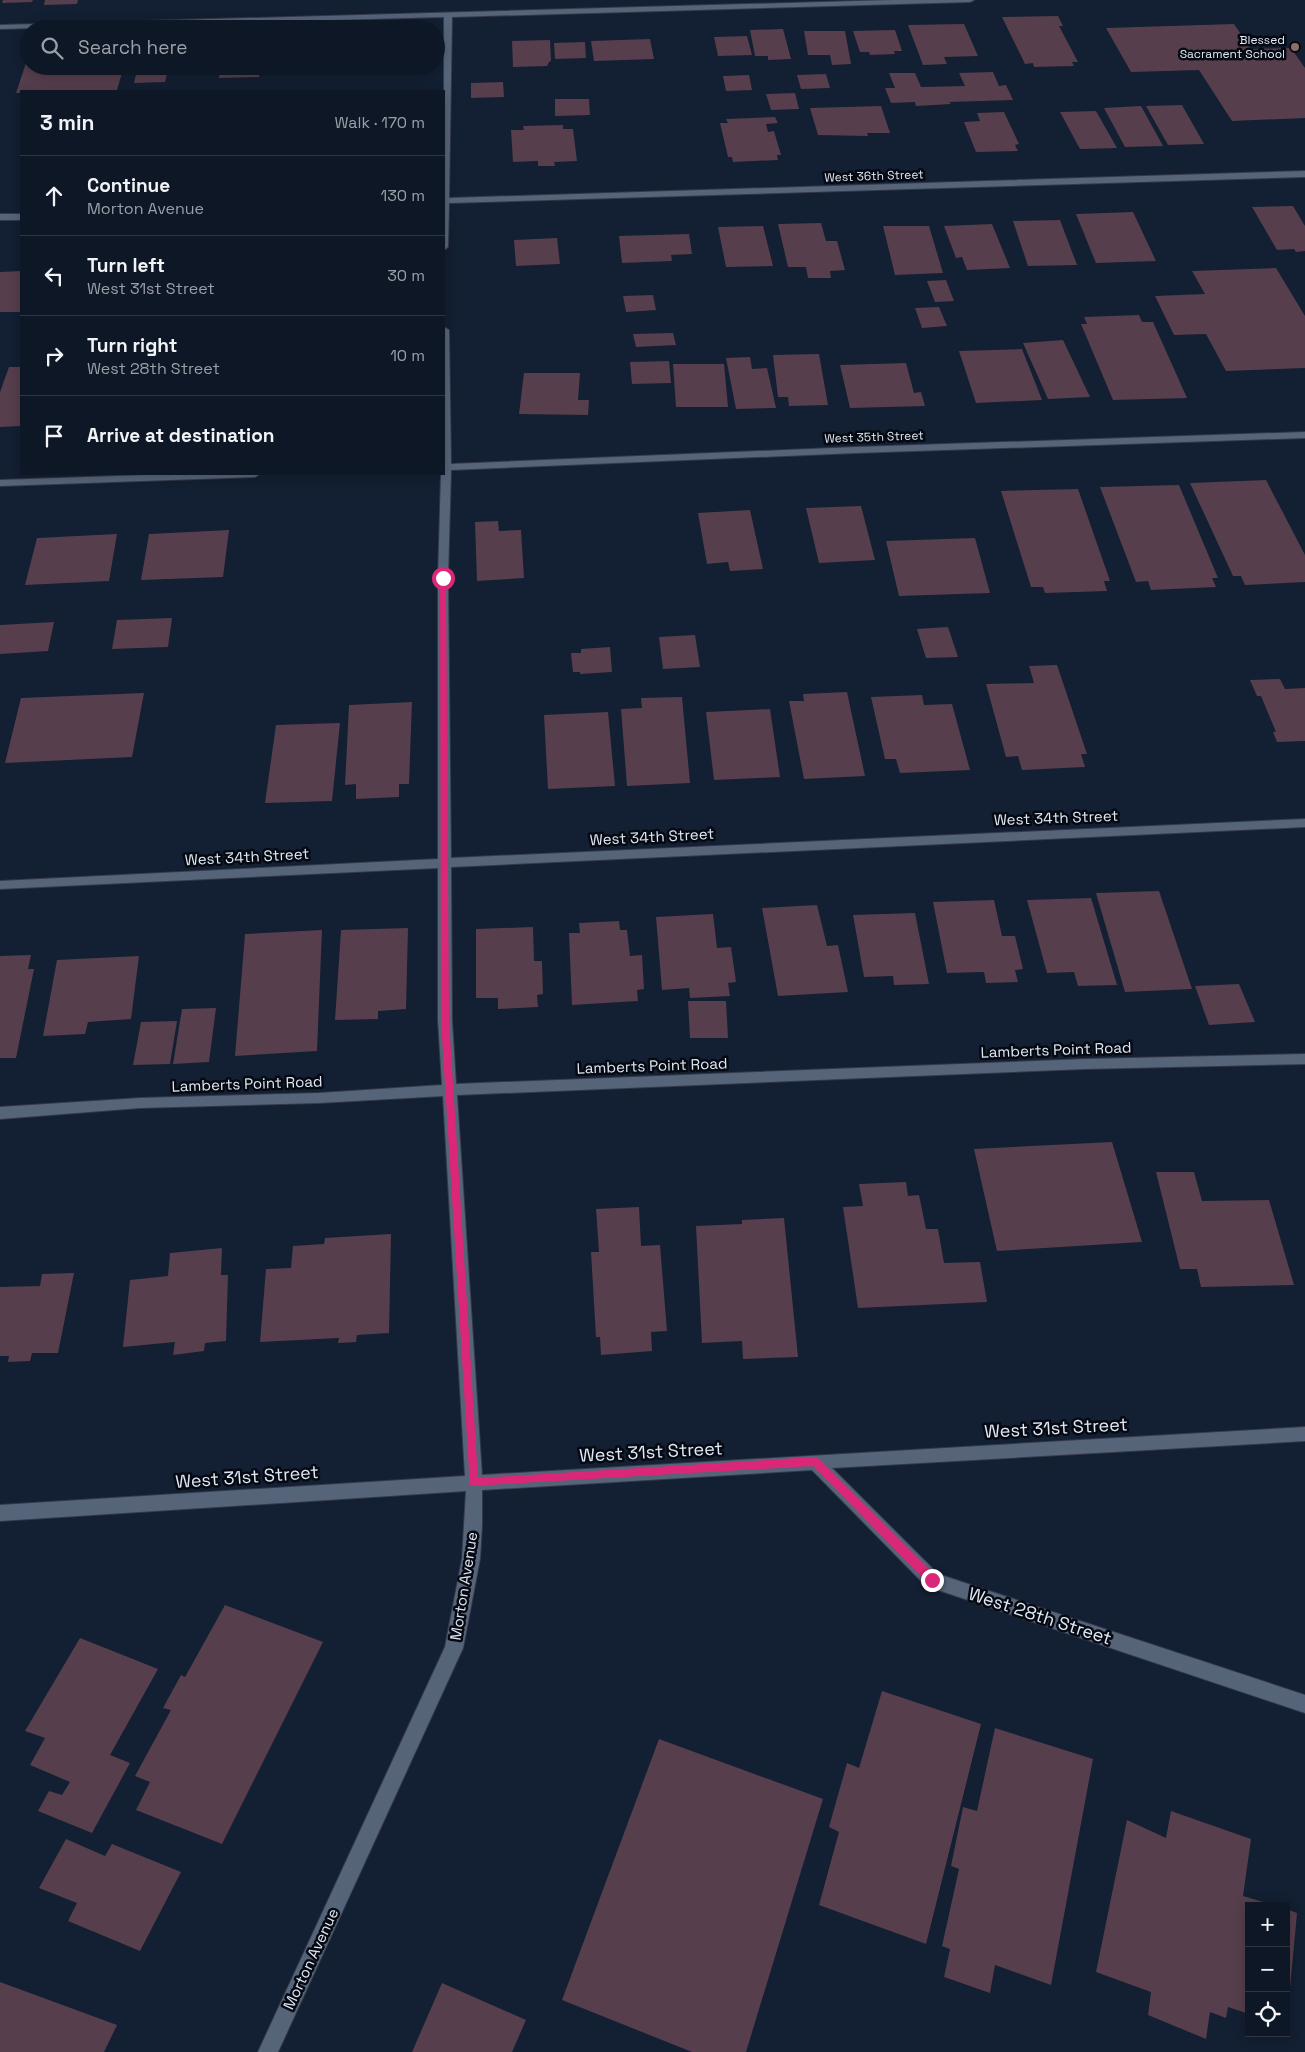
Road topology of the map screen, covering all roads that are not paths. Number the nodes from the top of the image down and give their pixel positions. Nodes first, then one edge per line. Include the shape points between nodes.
1 (970, 0) edge
2 (448, 15) junction
3 (261, 20) edge
4 (20, 26) edge
5 (0, 27) edge
6 (1305, 174) edge
7 (445, 201) edge
8 (0, 217) edge
9 (20, 217) edge
10 (1305, 434) edge
11 (445, 467) edge
12 (227, 475) edge
13 (445, 475) edge
14 (0, 483) edge
15 (1305, 823) edge
16 (445, 864) junction
17 (0, 885) edge
18 (1305, 1059) edge
19 (448, 1090) junction
20 (0, 1113) edge
21 (1305, 1434) edge
22 (815, 1462) junction
23 (474, 1482) junction
24 (0, 1513) edge
25 (1305, 1704) edge
26 (268, 2052) edge

1 - 2 street
2 - 3 street
2 - 7 street
4 - 5 street
6 - 7 street, West 36th Street
8 - 9 street
10 - 11 street, West 35th Street
12 - 14 street
13 - 16 street, Morton Avenue
15 - 16 street, West 34th Street
16 - 17 street, West 34th Street
16 - 19 street, Morton Avenue
18 - 19 street, Lamberts Point Road via 1084,1064
19 - 20 street, Lamberts Point Road via 319,1098 140,1103
19 - 23 street, Morton Avenue
21 - 22 street, West 31st Street
22 - 23 street, West 31st Street
22 - 25 street, West 28th Street via 932,1580
23 - 24 street, West 31st Street
23 - 26 street, Morton Avenue via 471,1559 454,1648

